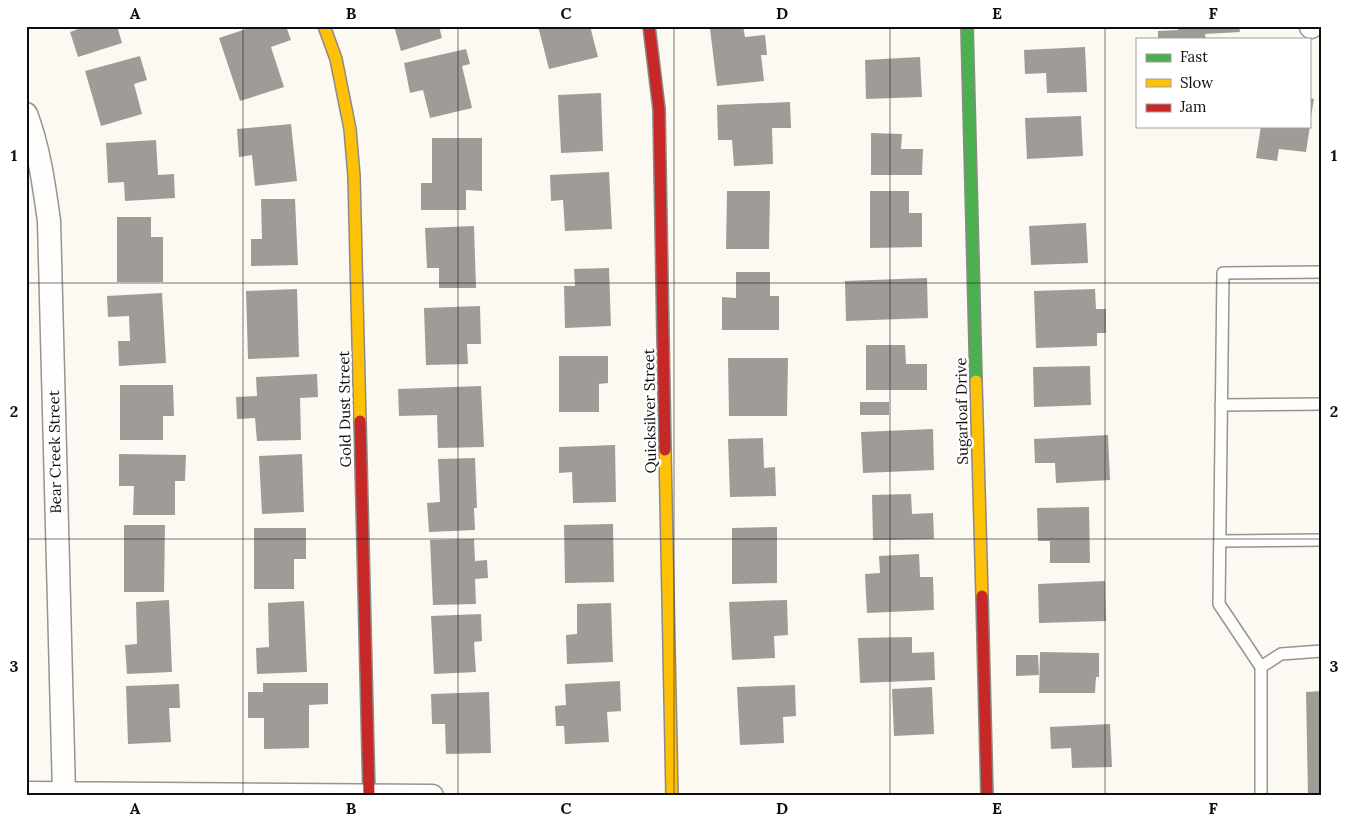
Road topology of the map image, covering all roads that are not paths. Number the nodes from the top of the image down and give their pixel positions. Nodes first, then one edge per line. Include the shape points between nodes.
1 (324, 26) edge
2 (649, 26) edge
3 (967, 26) edge
4 (26, 114) edge
5 (1322, 272) edge
6 (1322, 404) edge
7 (1221, 405) junction
8 (1322, 540) edge
9 (1220, 541) junction
10 (1322, 651) edge
11 (1260, 667) junction
12 (26, 792) edge
13 (64, 793) junction
14 (369, 795) edge
15 (432, 796) edge
16 (672, 796) edge
17 (987, 796) edge
18 (1261, 796) edge

1 - 14 street, Gold Dust Street via 336,59 350,129 354,176
2 - 16 street, Quicksilver Street via 658,109
3 - 17 street, Sugarloaf Drive
4 - 13 street, Bear Creek Street via 32,129 49,221
5 - 7 lane via 1223,273
6 - 7 lane
7 - 9 lane
8 - 9 lane
9 - 11 lane via 1219,604
10 - 11 lane via 1281,654
11 - 18 lane
12 - 13 street
13 - 14 street
14 - 15 street

